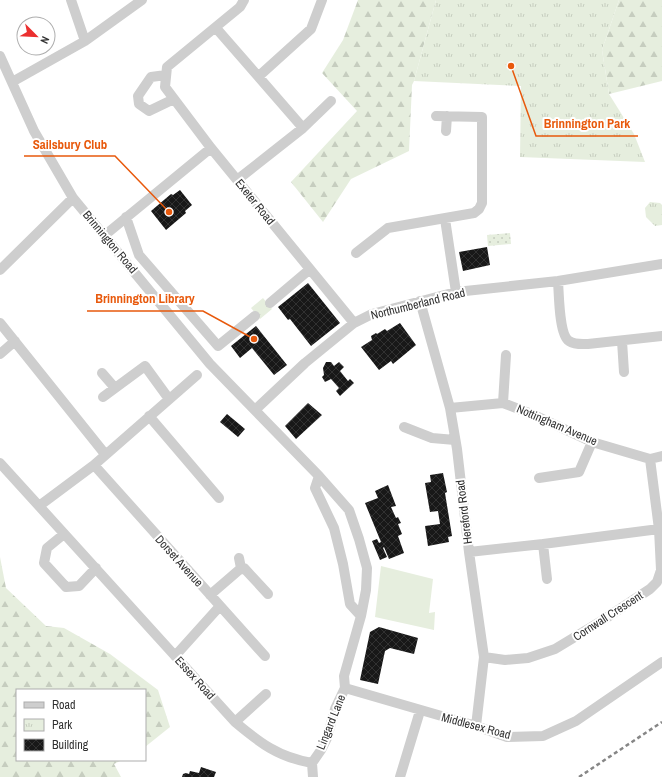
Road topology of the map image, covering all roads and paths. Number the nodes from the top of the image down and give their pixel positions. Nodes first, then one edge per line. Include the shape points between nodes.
1 (71, 0) edge
2 (142, 0) edge
3 (244, 0) edge
4 (322, 0) edge
5 (216, 28) junction
6 (85, 41) junction
7 (0, 56) edge
8 (166, 75) junction
9 (259, 76) junction
10 (12, 82) junction
11 (174, 98) junction
12 (331, 101) dead end
13 (436, 116) dead end
14 (447, 116) junction
15 (302, 128) junction
16 (446, 131) dead end
17 (211, 148) junction
18 (237, 180) junction
19 (73, 198) junction
20 (126, 217) junction
21 (444, 219) junction
22 (105, 235) junction
23 (356, 253) dead end
24 (662, 264) edge
25 (0, 270) edge
26 (309, 270) junction
27 (558, 281) junction
28 (456, 292) junction
29 (420, 302) junction
30 (270, 303) dead end
31 (255, 316) dead end
32 (0, 323) edge
33 (354, 323) junction
34 (662, 336) edge
35 (15, 341) junction
36 (622, 341) junction
37 (0, 354) edge
38 (506, 355) dead end
39 (624, 372) dead end
40 (102, 373) dead end
41 (197, 375) dead end
42 (115, 388) junction
43 (103, 397) dead end
44 (169, 399) junction
45 (503, 403) junction
46 (450, 408) junction
47 (255, 410) junction
48 (149, 416) junction
49 (404, 427) dead end
50 (455, 440) junction
51 (592, 442) junction
52 (105, 454) junction
53 (662, 456) edge
54 (650, 459) junction
55 (0, 463) edge
56 (94, 464) junction
57 (319, 476) junction
58 (539, 478) dead end
59 (219, 498) dead end
60 (39, 506) junction
61 (659, 529) junction
62 (64, 534) junction
63 (543, 544) junction
64 (469, 552) junction
65 (239, 558) dead end
66 (96, 568) junction
67 (241, 568) junction
68 (547, 579) dead end
69 (268, 594) dead end
70 (210, 595) junction
71 (220, 606) junction
72 (361, 616) junction
73 (175, 656) junction
74 (265, 656) dead end
75 (484, 657) junction
76 (662, 662) edge
77 (345, 688) junction
78 (266, 694) dead end
79 (420, 711) junction
80 (235, 722) junction
81 (476, 726) junction
82 (312, 763) junction
83 (313, 777) edge
84 (400, 777) edge

1 - 6 street
2 - 6 street
3 - 5 street via 240,7
4 - 9 street via 312,29
5 - 8 street via 167,67
5 - 9 street
6 - 10 street
7 - 10 street, Brinnington Road
8 - 11 street, Exeter Road via 165,87
8 - 11 street via 151,77 138,96 139,104 149,111
9 - 15 street
10 - 19 street, Brinnington Road via 34,131
11 - 17 street, Exeter Road
12 - 15 street
13 - 14 street
14 - 16 street
14 - 21 street via 482,117 482,203 480,209 474,213
15 - 18 street
17 - 18 street, Exeter Road
17 - 20 street
18 - 26 street, Exeter Road
19 - 22 street, Brinnington Road
19 - 25 street
20 - 22 street
20 - 31 street via 139,255 218,346
21 - 23 street via 388,228
21 - 28 street
22 - 47 street, Brinnington Road via 210,364
24 - 27 street, Northumberland Road
26 - 30 street
26 - 33 street, Exeter Road
27 - 28 street, Northumberland Road
27 - 36 street via 562,326 564,336 569,341 578,344
28 - 29 street, Northumberland Road
29 - 33 street, Northumberland Road via 372,314
29 - 46 street, Hereford Road
32 - 35 street
33 - 47 street, Northumberland Road via 305,362
34 - 36 street
35 - 37 street
35 - 52 street
36 - 39 street
38 - 45 street
40 - 42 street
41 - 44 street
42 - 43 street
42 - 44 street via 145,366
44 - 48 street
45 - 46 street, Nottingham Avenue
45 - 51 street, Nottingham Avenue
46 - 50 street, Hereford Road
47 - 57 street, Brinnington Road
48 - 52 street
48 - 59 street
49 - 50 street via 432,438
50 - 64 street, Hereford Road
51 - 54 street, Nottingham Avenue
51 - 58 street via 579,472
52 - 56 street
53 - 54 street
54 - 61 street, Cornwall Crescent
55 - 60 street, Essex Road
56 - 60 street
56 - 70 street, Dorset Avenue
57 - 72 street via 315,488 334,528 350,604
57 - 72 street, Brinnington Road via 349,510 359,539 367,568
60 - 62 street, Essex Road
61 - 63 street
61 - 75 street, Cornwall Crescent via 661,570 657,582 650,589 555,650 528,658 505,660
62 - 66 street, Essex Road
62 - 66 street via 47,548 44,563 66,587 79,586
63 - 64 street
63 - 68 street
64 - 75 street, Hereford Road
65 - 67 street
66 - 73 street, Essex Road
67 - 69 street via 244,568
67 - 70 street
70 - 71 street, Dorset Avenue
71 - 73 street
71 - 74 street, Dorset Avenue
72 - 77 street, Brinnington Road via 344,676
73 - 80 street, Essex Road
75 - 81 street, Hereford Road
76 - 81 street, Middlesex Road via 576,721 543,736 507,737
77 - 79 street, Middlesex Road
77 - 82 street, Lingard Lane via 321,750
78 - 80 street
79 - 81 street, Middlesex Road
79 - 84 street
80 - 82 street, Essex Road via 260,743 291,759
82 - 83 street, Lingard Lane

